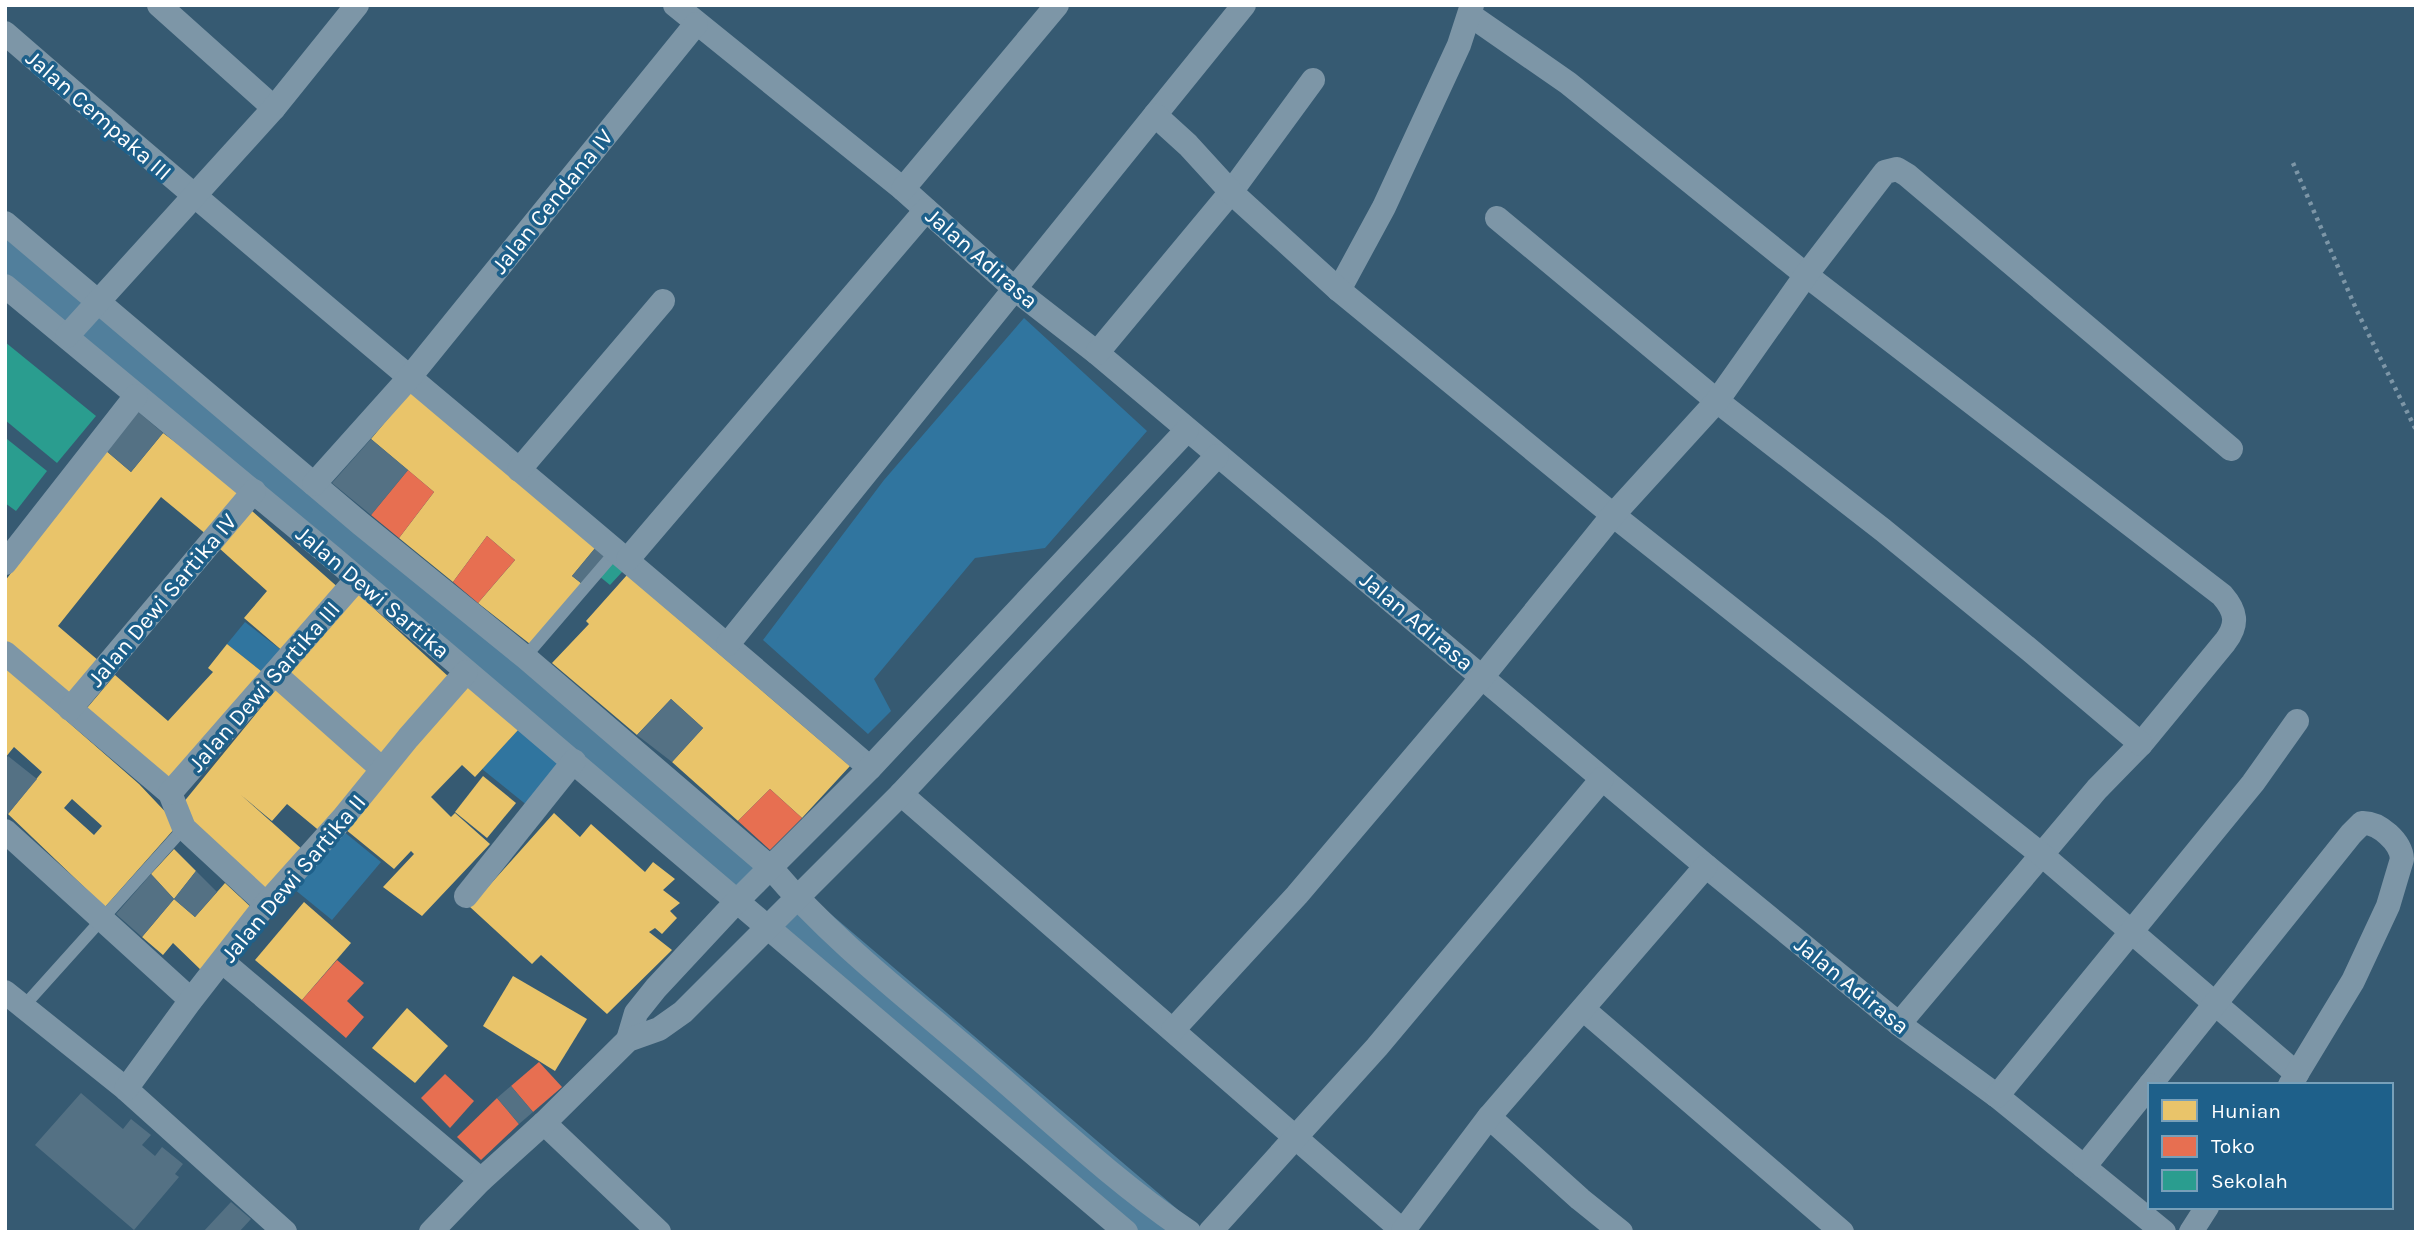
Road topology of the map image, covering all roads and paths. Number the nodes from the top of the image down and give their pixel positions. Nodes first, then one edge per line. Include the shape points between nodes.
1 (159, 5) edge
2 (357, 5) edge
3 (675, 5) edge
4 (1057, 5) edge
5 (1244, 5) edge
6 (1471, 10) edge
7 (696, 24) junction
8 (5, 33) edge
9 (1313, 80) dead end
10 (274, 108) junction
11 (1155, 115) junction
12 (2293, 163) dead end
13 (903, 189) junction
14 (1231, 192) junction
15 (193, 197) junction
16 (926, 210) junction
17 (1497, 218) dead end
18 (5, 223) edge
19 (1806, 275) junction
20 (5, 286) edge
21 (1016, 290) junction
22 (1339, 290) junction
23 (663, 301) dead end
24 (100, 302) junction
25 (67, 337) junction
26 (1097, 353) junction
27 (409, 378) junction
28 (136, 396) junction
29 (1717, 401) junction
30 (1187, 430) junction
31 (2416, 430) edge
32 (2231, 449) dead end
33 (1217, 456) junction
34 (519, 470) junction
35 (314, 484) junction
36 (254, 491) junction
37 (1613, 515) junction
38 (622, 555) junction
39 (5, 563) edge
40 (357, 579) junction
41 (728, 644) junction
42 (5, 653) edge
43 (525, 657) junction
44 (466, 672) junction
45 (275, 674) junction
46 (1483, 676) junction
47 (71, 709) junction
48 (2297, 721) dead end
49 (2141, 744) junction
50 (574, 761) junction
51 (870, 768) junction
52 (382, 769) junction
53 (1602, 779) junction
54 (170, 793) junction
55 (901, 794) junction
56 (184, 828) junction
57 (5, 831) edge
58 (2042, 855) junction
59 (1706, 866) junction
60 (771, 868) junction
61 (466, 896) dead end
62 (797, 899) junction
63 (738, 900) junction
64 (266, 904) junction
65 (102, 918) junction
66 (767, 926) junction
67 (2131, 932) junction
68 (223, 962) junction
69 (14, 999) edge
70 (191, 1000) junction
71 (2214, 1004) junction
72 (1583, 1009) junction
73 (1899, 1024) junction
74 (1173, 1030) junction
75 (628, 1040) junction
76 (2294, 1079) edge
77 (2152, 1083) edge
78 (2148, 1087) edge
79 (126, 1089) junction
80 (1997, 1096) junction
81 (1489, 1117) junction
82 (544, 1123) junction
83 (1294, 1137) junction
84 (2084, 1167) junction
85 (481, 1180) junction
86 (2206, 1209) edge
87 (285, 1232) edge
88 (431, 1232) edge
89 (659, 1232) edge
90 (1126, 1232) edge
91 (1189, 1232) edge
92 (1210, 1232) edge
93 (1404, 1232) edge
94 (1621, 1232) edge
95 (1842, 1232) edge
96 (2164, 1232) edge
97 (2191, 1232) edge

1 - 10 street
2 - 10 street
3 - 7 street, Jalan Adirasa
4 - 13 street
5 - 11 street
6 - 19 street
6 - 22 street via 1390,194
7 - 13 street, Jalan Adirasa
7 - 27 street, Jalan Cendana IV
8 - 15 street, Jalan Cempaka III
9 - 14 street
10 - 15 street
11 - 14 street
11 - 21 street
12 - 31 path via 2357,311
13 - 16 street, Jalan Adirasa
14 - 22 street
14 - 26 street
15 - 24 street
15 - 27 street, Jalan Cempaka III
16 - 21 street, Jalan Adirasa
16 - 38 street
17 - 29 street
18 - 24 street
19 - 29 street
19 - 32 street via 1878,180 1897,169
19 - 49 street via 2231,605 2235,617 2231,635
20 - 25 street, Jalan Dewi Sartika
21 - 26 street, Jalan Adirasa
21 - 41 street
22 - 37 street
23 - 34 street
24 - 25 street
24 - 35 street
25 - 28 street, Jalan Dewi Sartika
26 - 30 street, Jalan Adirasa
27 - 34 street, Jalan Cempaka III
27 - 35 street, Jalan Cendana IV
28 - 36 street, Jalan Dewi Sartika
28 - 39 street
29 - 37 street
29 - 49 street via 1894,539
30 - 33 street, Jalan Adirasa
30 - 51 street
33 - 46 street, Jalan Adirasa
33 - 55 street
34 - 38 street, Jalan Cempaka III
35 - 43 street
36 - 40 street, Jalan Dewi Sartika
36 - 47 street, Jalan Dewi Sartika IV
37 - 46 street
37 - 58 street
38 - 41 street, Jalan Cempaka III
38 - 43 lane
40 - 44 street, Jalan Dewi Sartika
40 - 45 street, Jalan Dewi Sartika III
41 - 51 street, Jalan Cempaka III
42 - 47 street
43 - 60 street
44 - 50 street, Jalan Dewi Sartika
44 - 52 street, Jalan Dewi Sartika II
45 - 52 street
45 - 54 street, Jalan Dewi Sartika III
46 - 53 street, Jalan Adirasa
46 - 74 street via 1297,895
47 - 54 street
48 - 67 street via 2253,783
49 - 58 street
50 - 61 street
50 - 63 street, Jalan Dewi Sartika
51 - 60 street
52 - 64 street, Jalan Dewi Sartika II
53 - 59 street, Jalan Adirasa
53 - 83 street via 1377,1047
54 - 56 street
55 - 62 street
55 - 74 street
56 - 64 street
56 - 65 lane
57 - 65 street
58 - 67 street
58 - 73 street
59 - 72 street
59 - 73 street, Jalan Adirasa
60 - 62 street
60 - 63 street
62 - 66 street
62 - 91 street via 1098,1161
63 - 66 street, Jalan Dewi Sartika
63 - 75 street via 636,1013
64 - 68 street, Jalan Dewi Sartika II
65 - 69 lane
65 - 70 street
66 - 75 street via 683,1012 659,1029
66 - 90 street, Jalan Dewi Sartika
67 - 71 street
67 - 80 street
68 - 70 street, Jalan Dewi Sartika II
68 - 85 street
69 - 79 street
70 - 79 street, Jalan Dewi Sartika II
71 - 76 street
71 - 76 street via 2357,827 2368,823 2394,839 2402,859 2388,906 2353,981
71 - 77 street
72 - 81 street
72 - 95 street
73 - 80 street, Jalan Adirasa
74 - 83 street
75 - 82 street
78 - 84 street
79 - 87 street
80 - 84 street, Jalan Adirasa
81 - 93 street
81 - 94 street
82 - 85 street
82 - 89 street
83 - 92 street
83 - 93 street
84 - 96 street, Jalan Adirasa
85 - 88 street
86 - 97 street

